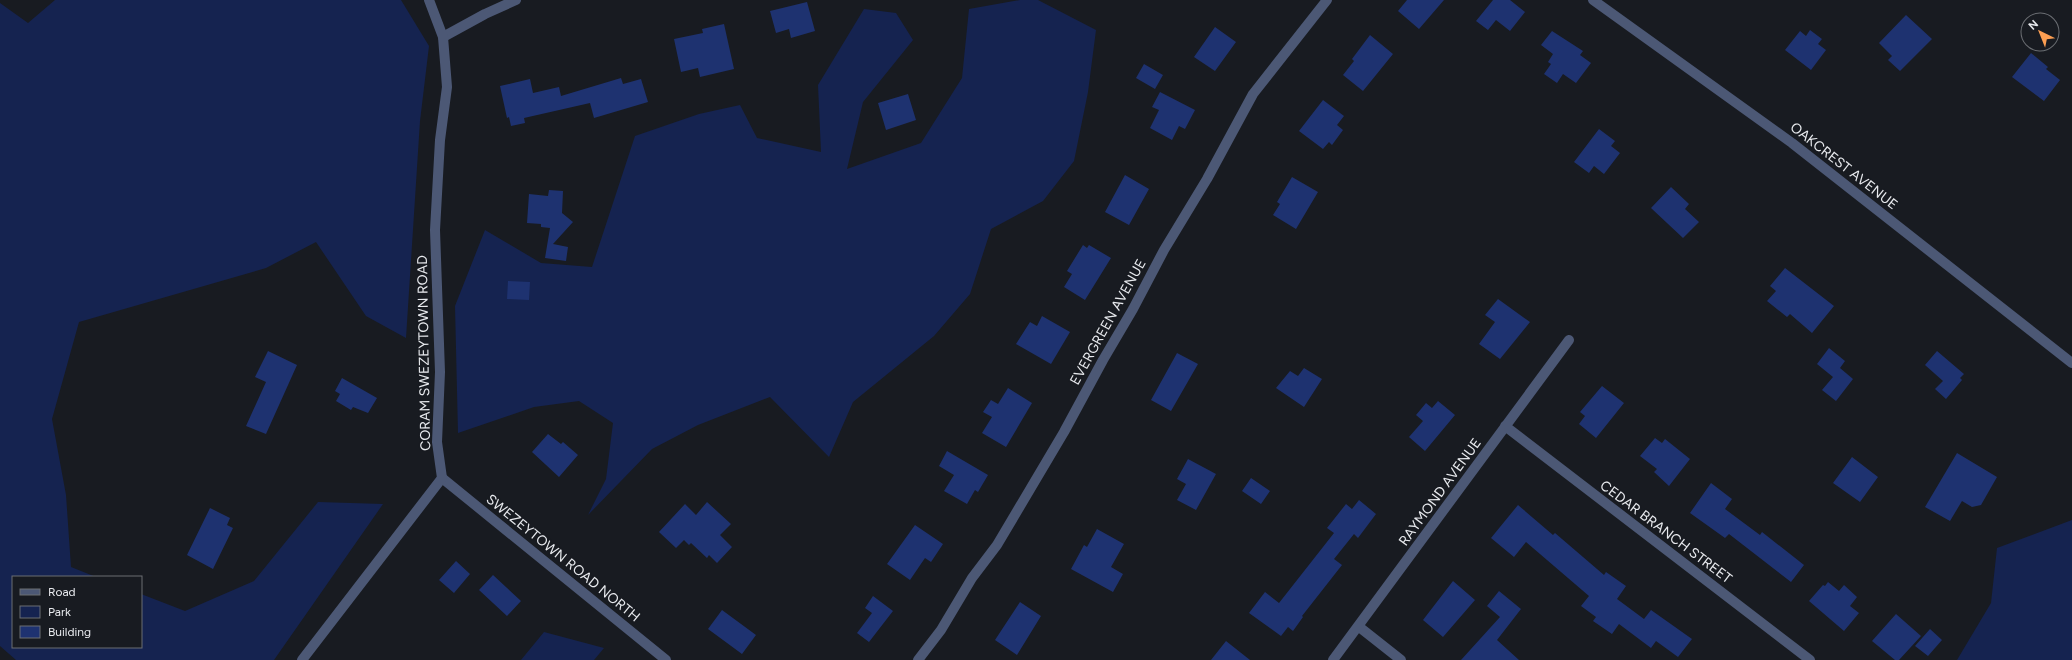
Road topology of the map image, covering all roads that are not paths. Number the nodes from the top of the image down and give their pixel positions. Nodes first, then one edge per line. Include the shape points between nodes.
1 (429, 0) edge
2 (516, 0) edge
3 (1327, 0) edge
4 (1593, 0) edge
5 (443, 36) junction
6 (1569, 340) dead end
7 (2072, 363) edge
8 (1505, 426) junction
9 (442, 478) junction
10 (1358, 626) junction
11 (302, 660) edge
12 (666, 660) edge
13 (918, 660) edge
14 (1333, 660) edge
15 (1401, 660) edge
16 (1810, 660) edge

1 - 5 street, CORAM SWEZEYTOWN ROAD
2 - 5 street
3 - 13 street, EVERGREEN AVENUE via 1253,94 1064,432 997,545
4 - 7 street, OAKCREST AVENUE via 1792,143
5 - 9 street, CORAM SWEZEYTOWN ROAD via 447,87 440,140 435,230 440,372 437,442
6 - 8 street, RAYMOND AVENUE
8 - 10 street, RAYMOND AVENUE
8 - 16 street, CEDAR BRANCH STREET
9 - 11 street
9 - 12 street, SWEZEYTOWN ROAD NORTH
10 - 14 street, RAYMOND AVENUE
10 - 15 street

